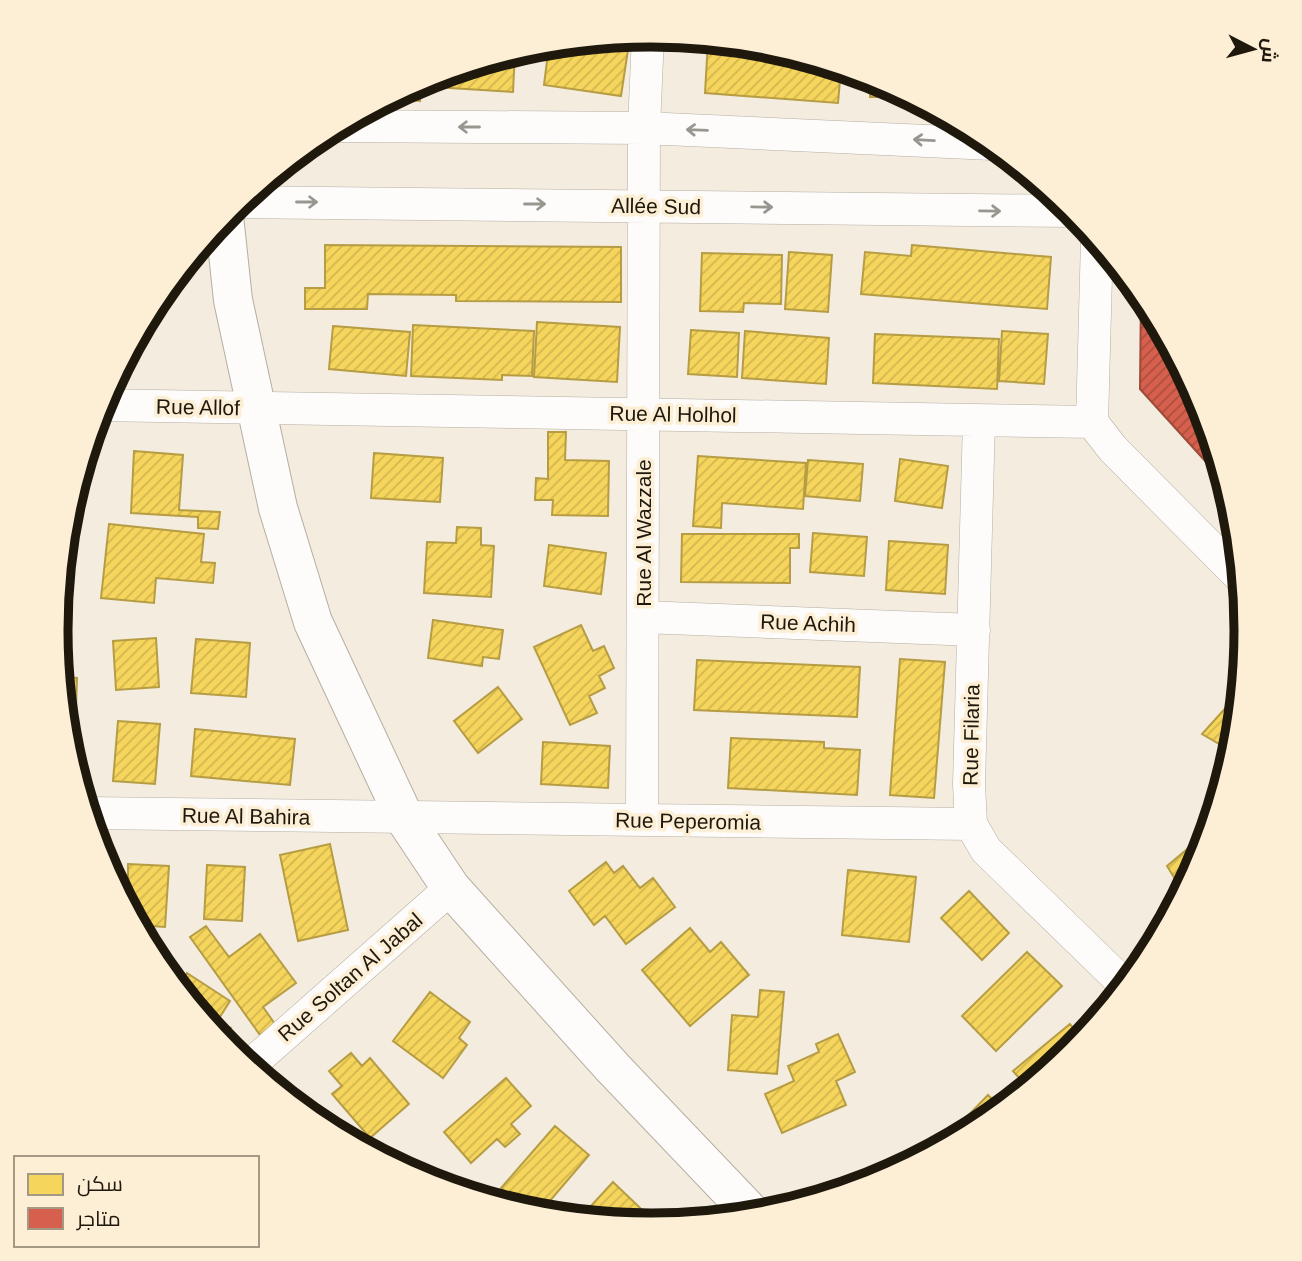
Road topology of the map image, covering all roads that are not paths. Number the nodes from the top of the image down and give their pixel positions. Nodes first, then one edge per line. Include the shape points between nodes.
1 (648, 47) edge
2 (357, 126) edge
3 (645, 128) junction
4 (970, 143) edge
5 (255, 202) edge
6 (645, 205) junction
7 (1055, 211) edge
8 (226, 232) edge
9 (1097, 254) edge
10 (113, 405) edge
11 (255, 408) junction
12 (643, 413) junction
13 (979, 421) junction
14 (1092, 422) junction
15 (1230, 564) edge
16 (643, 617) junction
17 (974, 630) junction
18 (98, 813) edge
19 (405, 819) junction
20 (642, 820) junction
21 (971, 824) junction
22 (451, 888) junction
23 (1119, 979) edge
24 (256, 1060) edge
25 (745, 1206) edge

1 - 3 street, Rue Al Wazzale
3 -> 2 street
4 -> 3 street
3 - 6 street, Rue Al Wazzale
5 -> 6 street, Allée Sud
6 -> 7 street, Allée Sud
6 - 12 street, Rue Al Wazzale
8 - 11 street via 233,300
9 - 14 street
10 - 11 street, Rue Allof
11 - 12 street, Rue Al Holhol
11 - 19 street via 278,508 313,622
12 - 13 street, Rue Al Holhol
12 - 16 street, Rue Al Wazzale
13 - 14 street, Rue Al Holhol
13 - 17 street, Rue Filaria
14 - 15 street via 1113,449
16 - 17 street, Rue Achih
16 - 20 street, Rue Al Wazzale
17 - 21 street, Rue Filaria
18 - 19 street, Rue Al Bahira
19 - 20 street, Rue Peperomia
19 - 22 street
20 - 21 street, Rue Peperomia
21 - 23 street, Rue Filaria via 986,850
22 - 24 street, Rue Soltan Al Jabal
22 - 25 street

